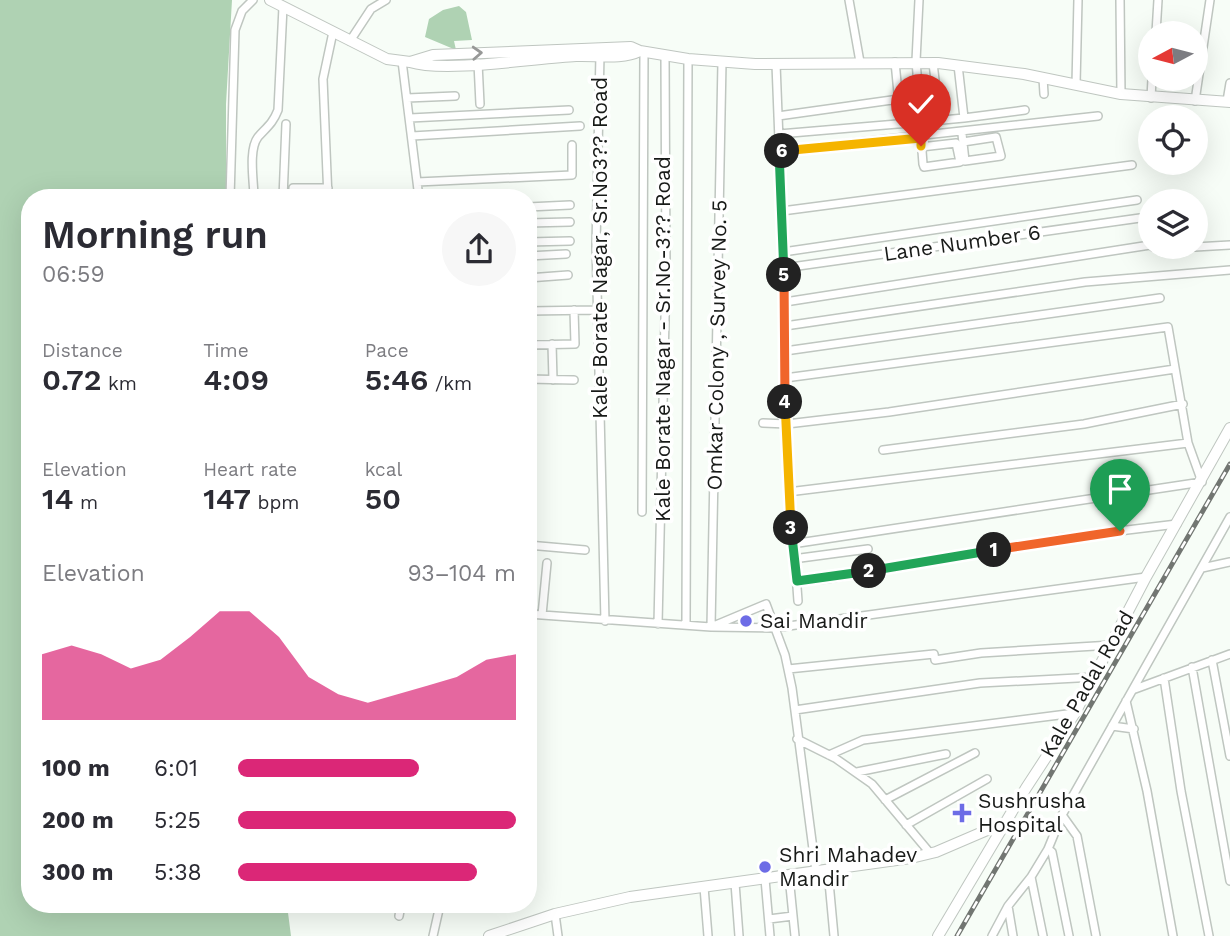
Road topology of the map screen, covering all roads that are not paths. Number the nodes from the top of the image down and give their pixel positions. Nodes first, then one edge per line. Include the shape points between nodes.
1 (253, 0) edge
2 (270, 0) edge
3 (386, 0) edge
4 (849, 0) edge
5 (919, 0) edge
6 (1078, 0) edge
7 (1121, 0) edge
8 (1158, 0) edge
9 (1210, 0) edge
10 (283, 7) junction
11 (1157, 21) edge
12 (333, 32) junction
13 (350, 41) junction
14 (600, 51) junction
15 (642, 52) junction
16 (517, 55) junction
17 (665, 55) junction
18 (688, 59) junction
19 (916, 61) junction
20 (406, 62) junction
21 (722, 62) junction
22 (860, 62) junction
23 (895, 62) junction
24 (478, 63) junction
25 (933, 63) junction
26 (776, 64) junction
27 (958, 65) junction
28 (1043, 78) junction
29 (1230, 83) edge
30 (1076, 84) junction
31 (1151, 91) edge
32 (1044, 94) dead end
33 (1121, 94) junction
34 (455, 96) dead end
35 (407, 98) junction
36 (1151, 98) junction
37 (899, 99) junction
38 (1195, 101) junction
39 (1228, 102) edge
40 (480, 104) dead end
41 (569, 110) dead end
42 (1025, 110) dead end
43 (939, 114) dead end
44 (778, 116) junction
45 (1098, 117) dead end
46 (410, 118) junction
47 (964, 118) junction
48 (921, 122) junction
49 (286, 124) dead end
50 (901, 124) junction
51 (580, 126) dead end
52 (779, 135) junction
53 (412, 136) junction
54 (921, 138) junction
55 (962, 138) junction
56 (572, 145) dead end
57 (921, 146) junction
58 (779, 151) junction
59 (1132, 165) dead end
60 (417, 182) junction
61 (307, 188) joint
62 (328, 188) joint
63 (230, 189) edge
64 (254, 189) edge
65 (283, 189) edge
66 (293, 189) edge
67 (418, 189) edge
68 (1137, 200) dead end
69 (570, 205) dead end
70 (537, 206) edge
71 (782, 211) junction
72 (1138, 218) edge
73 (570, 222) dead end
74 (537, 223) edge
75 (570, 241) dead end
76 (537, 242) edge
77 (1230, 245) edge
78 (1208, 246) edge
79 (1138, 248) edge
80 (783, 252) junction
81 (566, 254) dead end
82 (537, 256) edge
83 (784, 268) junction
84 (1230, 270) edge
85 (568, 275) dead end
86 (537, 277) edge
87 (1160, 298) dead end
88 (785, 302) junction
89 (574, 310) junction
90 (598, 310) junction
91 (537, 311) edge
92 (785, 327) junction
93 (552, 344) junction
94 (537, 345) edge
95 (785, 351) junction
96 (1175, 369) junction
97 (785, 378) junction
98 (537, 379) edge
99 (553, 380) junction
100 (574, 380) dead end
101 (1183, 404) junction
102 (763, 423) dead end
103 (787, 424) junction
104 (1230, 428) edge
105 (1188, 443) junction
106 (883, 450) dead end
107 (1202, 482) junction
108 (788, 492) junction
109 (642, 512) dead end
110 (1230, 518) edge
111 (1178, 524) junction
112 (792, 544) junction
113 (537, 546) edge
114 (868, 549) dead end
115 (585, 550) dead end
116 (793, 559) junction
117 (1230, 562) edge
118 (547, 563) dead end
119 (1202, 568) junction
120 (1146, 577) junction
121 (797, 581) junction
122 (798, 601) dead end
123 (537, 615) edge
124 (542, 615) junction
125 (605, 621) junction
126 (658, 624) junction
127 (686, 625) junction
128 (711, 627) junction
129 (774, 628) junction
130 (1112, 645) junction
131 (1230, 654) edge
132 (1212, 660) junction
133 (1192, 667) junction
134 (788, 669) junction
135 (1096, 677) junction
136 (1164, 678) junction
137 (1134, 689) junction
138 (1126, 701) junction
139 (794, 710) junction
140 (1075, 713) junction
141 (1112, 726) junction
142 (1134, 729) junction
143 (797, 739) junction
144 (975, 753) dead end
145 (946, 754) dead end
146 (829, 755) junction
147 (1230, 756) edge
148 (857, 772) junction
149 (987, 779) dead end
150 (885, 800) junction
151 (1062, 815) junction
152 (1006, 822) junction
153 (906, 825) junction
154 (1048, 849) junction
155 (930, 853) junction
156 (828, 871) junction
157 (816, 872) junction
158 (789, 876) junction
159 (1031, 877) junction
160 (765, 879) junction
161 (1230, 881) edge
162 (735, 883) junction
163 (704, 887) junction
164 (1008, 906) junction
165 (400, 913) edge
166 (438, 913) edge
167 (555, 914) junction
168 (399, 916) dead end
169 (793, 916) junction
170 (769, 919) junction
171 (524, 924) junction
172 (433, 936) edge
173 (489, 936) edge
174 (525, 936) edge
175 (558, 936) edge
176 (708, 936) edge
177 (738, 936) edge
178 (770, 936) edge
179 (795, 936) edge
180 (834, 936) edge
181 (938, 936) edge
182 (992, 936) edge
183 (1013, 936) edge
184 (1043, 936) edge
185 (1069, 936) edge
186 (1096, 936) edge
187 (1173, 936) edge
188 (1209, 936) edge

1 - 63 street via 234,30
2 - 10 street
3 - 13 street via 371,9
4 - 22 street
5 - 19 street
6 - 30 street
7 - 33 street
8 - 11 street
9 - 38 street
10 - 12 street
10 - 64 street via 278,110 274,122 257,138
12 - 13 street
12 - 62 street via 323,79
13 - 20 street via 387,59
14 - 15 street via 630,56
14 - 16 street
14 - 90 street, Kale Borate Nagar, Sr.No3?? Road
15 - 17 street
15 - 109 street
20 -> 16 street via 420,57
16 - 24 street
17 - 18 street
17 - 126 street, Kale Borate Nagar - Sr.No-3?? Road via 666,274
18 - 21 street
18 - 127 street
19 - 23 street
19 - 25 street
19 - 48 street
20 - 24 street
20 - 35 street
21 - 26 street
21 - 128 street, Omkar Colony , Survey No. 5
22 - 23 street
22 - 26 street
23 - 37 street
24 - 40 street
25 - 27 street
25 - 43 street
26 - 44 street
27 - 28 street
27 - 47 street
28 - 30 street
28 - 32 street
29 - 39 street
30 - 33 street
31 - 36 street
33 - 36 street
34 - 35 street
35 - 46 street
36 - 38 street
37 - 44 street
37 - 50 street
38 - 39 street
41 - 46 street
42 - 47 street
44 - 52 street
45 - 55 street
46 - 53 street
47 - 48 street
48 - 50 street
49 - 65 street
50 - 52 street
51 - 53 street
52 - 58 street
53 - 60 street
54 - 55 street
54 - 57 street
54 - 58 street
55 - 55 street via 965,161 1001,156 996,137
56 - 60 street via 572,175
57 - 57 street via 924,167 960,162 956,143
58 - 71 street
59 - 71 street
60 - 67 street
61 - 62 street
61 - 66 street
68 - 80 street
69 - 70 street
71 - 80 street
72 - 83 street, Lane Number 6
73 - 74 street
75 - 76 street
77 - 78 street
79 - 88 street
80 - 83 street
81 - 82 street
83 - 88 street
84 - 92 street via 1085,282
85 - 86 street
87 - 95 street
88 - 92 street
89 - 90 street
89 - 91 street
89 - 93 street via 575,344
90 - 125 street, Kale Borate Nagar, Sr.No3?? Road
92 - 95 street
93 - 94 street
93 - 99 street
95 - 97 street
96 - 97 street via 1168,327
96 - 101 street
96 - 103 street
97 - 103 street
98 - 99 street
99 - 100 street
101 - 105 street
101 - 106 street via 1084,424
102 - 103 street
103 - 108 street
104 - 107 street, Kale Padal Road
105 - 107 street
105 - 108 street
107 - 111 street, Kale Padal Road
107 - 112 street
108 - 112 street
110 - 119 street
111 - 120 street, Kale Padal Road
111 - 121 street
112 - 116 street
113 - 115 street
114 - 116 street
116 - 121 street
117 - 119 street
118 - 124 street
119 - 137 street
120 - 129 street
120 - 130 street, Kale Padal Road
121 - 122 street
123 - 124 street
124 - 125 street
125 - 126 street
126 - 127 street
127 - 128 street
128 - 129 street
128 - 129 street via 766,604
129 - 134 street
130 - 134 street via 935,660 934,654
130 - 135 street, Kale Padal Road
131 - 132 street
132 - 133 street
132 - 147 street
133 - 136 street
133 - 161 street
134 - 139 street
135 - 139 street via 980,683
135 - 140 street, Kale Padal Road
136 - 137 street
136 - 188 street
137 - 138 street
138 - 141 street
138 - 142 street
139 - 143 street
140 - 146 street via 863,740
140 - 152 street, Kale Padal Road
141 - 142 street
141 - 151 street
142 - 187 street
143 - 146 street
143 - 157 street
144 - 150 street
145 - 148 street
146 - 148 street
148 - 150 street
149 - 153 street
150 - 153 street
151 - 154 street
151 - 186 street via 1077,836
152 - 155 street
152 - 181 street, Kale Padal Road
153 - 155 street
154 - 159 street
154 - 185 street via 1056,856
155 - 156 street
156 - 157 street
156 - 180 street
157 - 158 street
158 - 160 street
158 - 169 street
159 - 164 street
159 - 184 street
160 - 162 street
160 - 170 street
162 - 163 street
162 - 177 street
163 - 167 street
163 - 176 street
164 - 182 street
164 - 183 street
165 - 168 street
166 - 172 street
167 - 171 street
167 - 175 street
169 - 170 street
169 - 179 street
170 - 178 street
171 - 173 street
171 - 174 street

